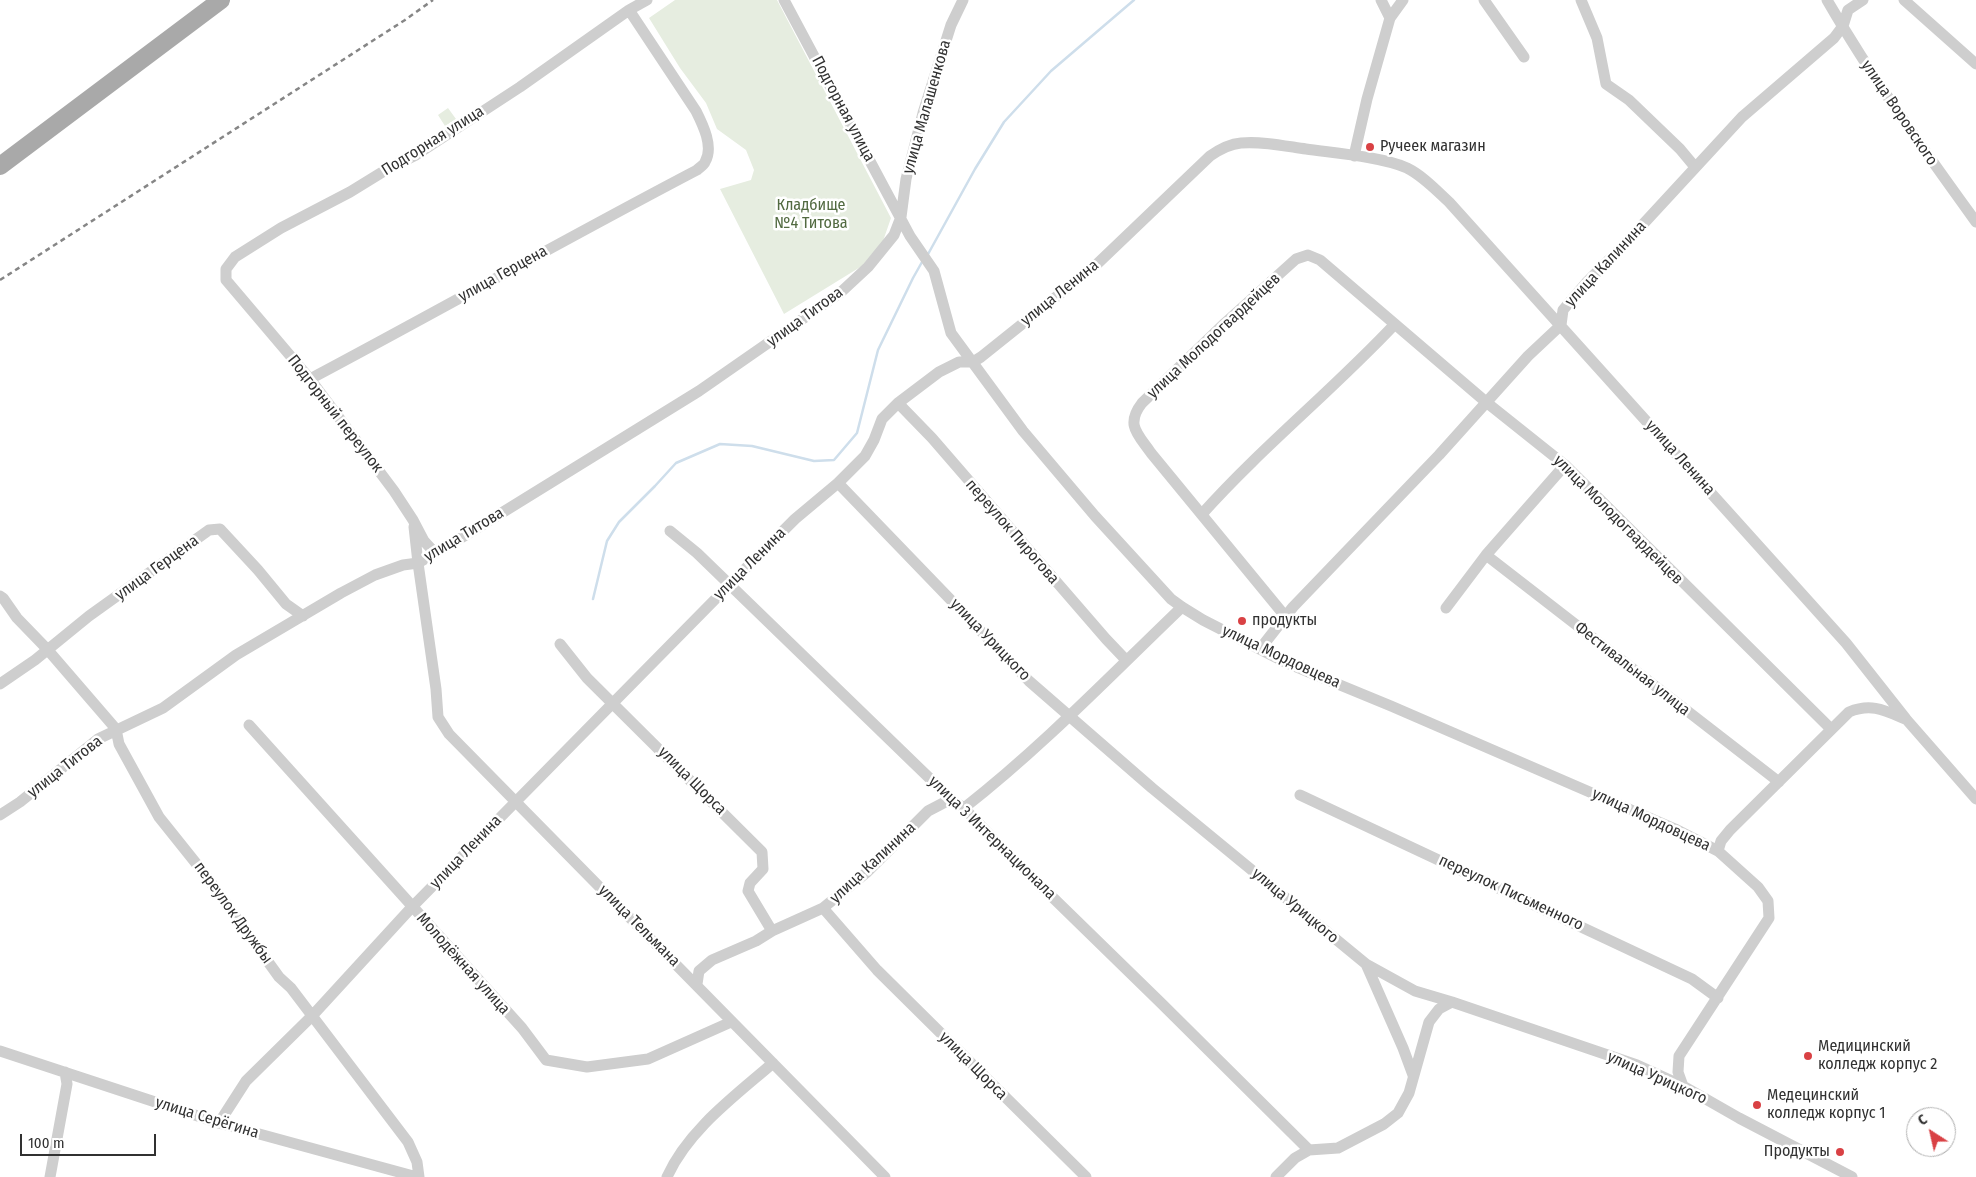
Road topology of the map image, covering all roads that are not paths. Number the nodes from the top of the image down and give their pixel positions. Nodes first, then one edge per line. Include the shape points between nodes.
1 (221, 0) edge
2 (647, 0) edge
3 (784, 0) edge
4 (963, 0) edge
5 (1381, 0) edge
6 (1403, 0) edge
7 (1484, 0) edge
8 (1581, 0) edge
9 (1827, 0) edge
10 (1864, 0) edge
11 (1904, 0) edge
12 (629, 10) junction
13 (1390, 18) junction
14 (1842, 26) junction
15 (1524, 57) dead end
16 (1976, 64) edge
17 (1354, 156) junction
18 (0, 166) edge
19 (1695, 167) junction
20 (901, 217) junction
21 (1976, 222) edge
22 (894, 235) junction
23 (910, 236) junction
24 (226, 280) joint
25 (1395, 324) junction
26 (1561, 325) junction
27 (974, 362) junction
28 (310, 379) junction
29 (1486, 402) junction
30 (898, 403) junction
31 (1565, 465) junction
32 (838, 483) junction
33 (1202, 514) junction
34 (413, 520) junction
35 (670, 531) dead end
36 (436, 554) junction
37 (1486, 556) junction
38 (418, 563) junction
39 (730, 584) junction
40 (0, 596) edge
41 (1182, 607) junction
42 (1446, 608) dead end
43 (303, 616) junction
44 (1285, 616) junction
45 (560, 644) dead end
46 (47, 649) junction
47 (1260, 649) junction
48 (1126, 660) junction
49 (0, 684) edge
50 (612, 703) junction
51 (1071, 716) junction
52 (1906, 719) junction
53 (249, 725) dead end
54 (116, 729) junction
55 (1831, 729) junction
56 (1779, 782) junction
57 (1300, 795) dead end
58 (951, 799) junction
59 (1976, 799) edge
60 (515, 802) junction
61 (964, 808) junction
62 (0, 815) edge
63 (1718, 850) junction
64 (412, 907) junction
65 (823, 908) junction
66 (772, 931) junction
67 (1366, 964) junction
68 (696, 984) junction
69 (1718, 998) junction
70 (1452, 1002) junction
71 (312, 1016) junction
72 (731, 1022) junction
73 (0, 1051) edge
74 (773, 1063) junction
75 (65, 1072) junction
76 (1413, 1076) junction
77 (1683, 1086) junction
78 (219, 1123) junction
79 (1309, 1150) junction
80 (1844, 1175) edge
81 (50, 1177) edge
82 (418, 1177) edge
83 (668, 1177) edge
84 (885, 1177) edge
85 (1086, 1177) edge
86 (1276, 1177) edge

1 - 18 main road
2 - 12 street, Подгорная улица
3 - 20 street, Подгорная улица
4 - 20 street, улица Малашенкова via 923,113 906,179
5 - 13 street
6 - 13 street
7 - 15 street
8 - 19 street via 1597,38 1606,84 1629,100
9 - 14 street, улица Воровского
10 - 14 street, улица Калинина via 1848,10
11 - 16 street
12 - 24 street, Подгорная улица via 416,155 281,228 236,257 226,269
12 - 28 street, улица Герцена via 703,125 708,140 706,162 697,170
13 - 17 street
14 - 19 street, улица Калинина via 1834,38 1742,117
14 - 21 street, улица Воровского via 1895,109
17 - 26 street, улица Ленина via 1407,168 1426,181
17 - 27 street, улица Ленина via 1263,143 1225,146 1210,156 1096,265
19 - 26 street, улица Калинина via 1563,310
20 - 22 street, улица Титова
20 - 23 street, улица Мордовцева
22 - 23 street
22 - 36 street, улица Титова via 868,267 840,293 779,337 699,391
23 - 27 street, улица Мордовцева via 929,262 941,292 951,333
24 - 28 street, Подгорный переулок
25 - 29 street, улица Молодогвардейцев
25 - 33 street via 1354,367 1236,477
25 - 33 street, улица Молодогвардейцев via 1320,260 1308,255 1296,259 1142,403 1133,418 1134,429
26 - 29 street, улица Калинина
26 - 52 street, улица Ленина via 1846,643
27 - 30 street, улица Ленина via 959,362 939,372
27 - 41 street, улица Мордовцева via 1023,431 1095,516
28 - 34 street, Подгорный переулок
29 - 31 street, улица Молодогвардейцев
29 - 44 street, улица Калинина
30 - 32 street, улица Ленина via 882,419 865,456
30 - 48 street, переулок Пирогова
31 - 37 street
31 - 55 street, улица Молодогвардейцев
32 - 39 street, улица Ленина
32 - 51 street, улица Урицкого via 1029,681
33 - 44 street, улица Молодогвардейцев
34 - 36 street, Подгорный переулок via 424,541
34 - 38 street, улица Тельмана
35 - 39 street, улица 3 Интернационала
36 - 38 street, улица Титова
37 - 42 street
37 - 56 street, Фестивальная улица
38 - 43 street, улица Титова via 375,575
38 - 60 street, улица Тельмана via 438,716 449,734
39 - 50 street, улица Ленина
39 - 58 street, улица 3 Интернационала
40 - 46 street via 16,618
41 - 47 street, улица Мордовцева
41 - 48 street
43 - 46 street, улица Герцена via 286,604 220,529 209,530
43 - 54 street, улица Титова via 236,655 163,708
44 - 47 street, улица Калинина
45 - 50 street, улица Щорса
46 - 49 street, улица Герцена
46 - 54 street, переулок Дружбы
47 - 63 street, улица Мордовцева
48 - 51 street
50 - 60 street, улица Ленина
50 - 66 street, улица Щорса via 762,852 763,869 750,883 748,891
51 - 61 street
51 - 67 street, улица Урицкого via 1152,788
52 - 55 street via 1885,710 1862,707 1849,712
52 - 59 street, улица Ленина
53 - 64 street, Молодёжная улица
54 - 62 street, улица Титова via 98,738
54 - 71 street, переулок Дружбы via 119,744 159,817
55 - 56 street
56 - 63 street via 1720,841
57 - 69 street, переулок Письменного via 1692,979
58 - 61 street, улица 3 Интернационала
58 - 65 street, улица Калинина via 928,811 866,873
60 - 64 street, улица Ленина
60 - 68 street, улица Тельмана
61 - 79 street, улица 3 Интернационала
63 - 69 street, улица Мордовцева via 1758,887 1768,901 1769,918
64 - 71 street, улица Ленина
64 - 72 street, Молодёжная улица via 522,1028 546,1060 587,1066 648,1059
65 - 66 street, улица Калинина
65 - 85 street, улица Щорса via 877,970
66 - 68 street, улица Калинина via 712,960 699,971
67 - 70 street, улица Урицкого via 1415,991
67 - 76 street
68 - 72 street, улица Тельмана
69 - 77 street, улица Мордовцева via 1679,1056 1678,1072
70 - 76 street via 1439,1008 1429,1022
70 - 77 street, улица Урицкого via 1637,1065
71 - 78 street, улица Ленина via 246,1081
71 - 82 street, переулок Дружбы via 408,1142 417,1162
72 - 74 street, улица Тельмана
73 - 75 street, улица Серёгина
74 - 83 street via 720,1109 694,1137
74 - 84 street, улица Тельмана
75 - 78 street, улица Серёгина
75 - 81 street via 68,1084
76 - 79 street via 1410,1093 1398,1113 1384,1124 1338,1148
77 - 80 street, улица Урицкого
78 - 82 street, улица Серёгина
79 - 86 street via 1295,1158

